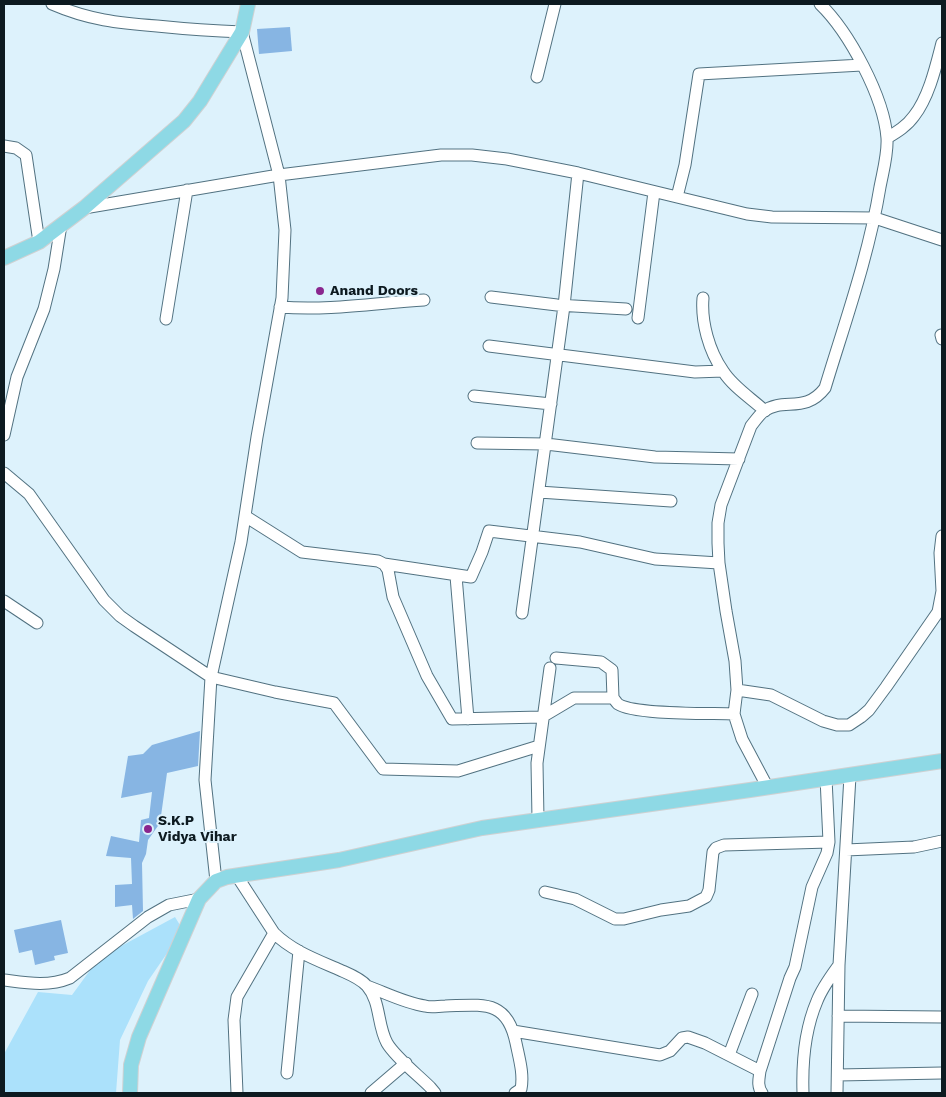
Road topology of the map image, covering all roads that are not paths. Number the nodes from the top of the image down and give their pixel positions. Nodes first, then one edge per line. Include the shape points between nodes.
1 (52, 4) edge
2 (248, 4) edge
3 (555, 4) edge
4 (820, 4) edge
5 (242, 32) junction
6 (942, 43) edge
7 (862, 65) junction
8 (537, 77) dead end
9 (887, 138) junction
10 (4, 146) edge
11 (578, 173) junction
12 (278, 175) junction
13 (187, 190) junction
14 (654, 192) junction
15 (676, 198) junction
16 (84, 208) junction
17 (875, 218) junction
18 (61, 225) junction
19 (942, 240) edge
20 (39, 242) junction
21 (4, 258) edge
22 (491, 297) dead end
23 (703, 298) dead end
24 (424, 300) dead end
25 (564, 306) junction
26 (280, 308) junction
27 (626, 309) dead end
28 (638, 318) dead end
29 (166, 319) dead end
30 (489, 346) dead end
31 (558, 355) junction
32 (723, 371) junction
33 (474, 396) dead end
34 (7, 400) edge
35 (552, 404) junction
36 (765, 411) junction
37 (4, 435) edge
38 (478, 443) dead end
39 (546, 444) junction
40 (739, 458) junction
41 (4, 473) edge
42 (539, 492) junction
43 (671, 502) dead end
44 (245, 516) junction
45 (942, 536) edge
46 (533, 537) junction
47 (719, 563) junction
48 (384, 564) junction
49 (456, 576) junction
50 (942, 580) edge
51 (4, 601) edge
52 (522, 613) dead end
53 (37, 623) dead end
54 (211, 677) junction
55 (737, 690) junction
56 (613, 698) junction
57 (734, 714) junction
58 (542, 717) junction
59 (468, 718) junction
60 (539, 746) junction
61 (942, 761) edge
62 (850, 776) junction
63 (826, 778) junction
64 (768, 788) junction
65 (538, 819) junction
66 (942, 841) edge
67 (829, 842) junction
68 (846, 850) junction
69 (237, 876) junction
70 (216, 881) junction
71 (545, 892) dead end
72 (199, 899) junction
73 (274, 933) junction
74 (299, 951) junction
75 (839, 965) junction
76 (4, 980) edge
77 (367, 986) junction
78 (752, 994) dead end
79 (838, 1016) junction
80 (942, 1017) edge
81 (513, 1031) junction
82 (729, 1056) junction
83 (406, 1063) junction
84 (760, 1071) junction
85 (287, 1072) dead end
86 (942, 1073) edge
87 (838, 1075) junction
88 (130, 1093) edge
89 (237, 1093) edge
90 (371, 1093) edge
91 (435, 1093) edge
92 (515, 1093) edge
93 (762, 1093) edge
94 (803, 1093) edge
95 (837, 1093) edge

1 - 5 street via 107,22
2 - 5 main road
3 - 8 street
4 - 7 street via 849,38
5 - 12 street
5 - 16 main road via 184,121
6 - 9 street via 934,74 919,109 909,122
7 - 9 street via 878,100
7 - 15 street via 699,74 685,165
9 - 17 street
10 - 20 street via 16,148 26,155
11 - 12 street via 472,155 440,155
11 - 14 street
11 - 25 street
12 - 13 street
12 - 26 street via 285,230
13 - 16 street
13 - 29 street
14 - 15 street
14 - 28 street
15 - 17 street via 772,217
16 - 18 main road
17 - 19 street
17 - 36 street via 825,388 810,402 777,406
18 - 20 main road
18 - 34 street via 44,309
20 - 21 main road
22 - 25 street
23 - 32 street via 704,322
24 - 26 street via 323,309
25 - 27 street
25 - 31 street
26 - 44 street
30 - 31 street
31 - 32 street via 695,372
31 - 35 street
32 - 36 street
33 - 35 street
34 - 37 street
35 - 39 street
36 - 40 street via 751,426
38 - 39 street
39 - 40 street via 655,457
39 - 42 street
40 - 47 street via 721,505
41 - 54 street via 29,494 104,600 120,616
42 - 43 street
42 - 46 street
44 - 48 street via 302,552
44 - 54 street
45 - 50 street
46 - 47 street via 580,542 655,559
46 - 49 street via 489,531 471,577
46 - 52 street
47 - 55 street
48 - 49 street
48 - 59 street via 393,597 427,676 452,719
49 - 59 street
50 - 55 street via 940,605 932,623 869,710 849,725 823,722 771,695
51 - 53 street
54 - 60 street via 334,703 383,769 458,770
54 - 70 street via 205,780
55 - 57 street
56 - 57 street via 619,704 646,711
56 - 58 street via 574,698
56 - 58 street via 612,670 607,664 553,663
57 - 64 street via 742,739
58 - 59 street
58 - 60 street
60 - 65 street
61 - 62 main road
62 - 63 main road
62 - 68 street
63 - 64 main road
63 - 67 street
64 - 65 main road
65 - 69 main road via 442,835 339,860
66 - 68 street via 914,847
67 - 71 street via 724,845 716,848 706,897 689,906 624,919 615,919 565,895
67 - 84 street via 812,887 795,967
68 - 75 street
69 - 70 main road
69 - 73 street
70 - 72 main road
72 - 76 street via 169,906 148,918 70,978 58,983
72 - 88 main road via 139,1036 131,1065
73 - 74 street
73 - 89 street via 237,997 234,1008
74 - 77 street via 356,977
74 - 85 street
75 - 79 street
75 - 94 street via 813,1011 804,1058
77 - 81 street via 428,1007 477,1005 492,1008 502,1012
77 - 83 street via 378,1006 382,1033 388,1045
78 - 82 street
79 - 80 street
79 - 87 street
81 - 82 street via 660,1055 688,1037
81 - 92 street via 523,1079 521,1089
82 - 84 street
83 - 90 street
83 - 91 street
84 - 93 street via 758,1082
86 - 87 street
87 - 95 street

